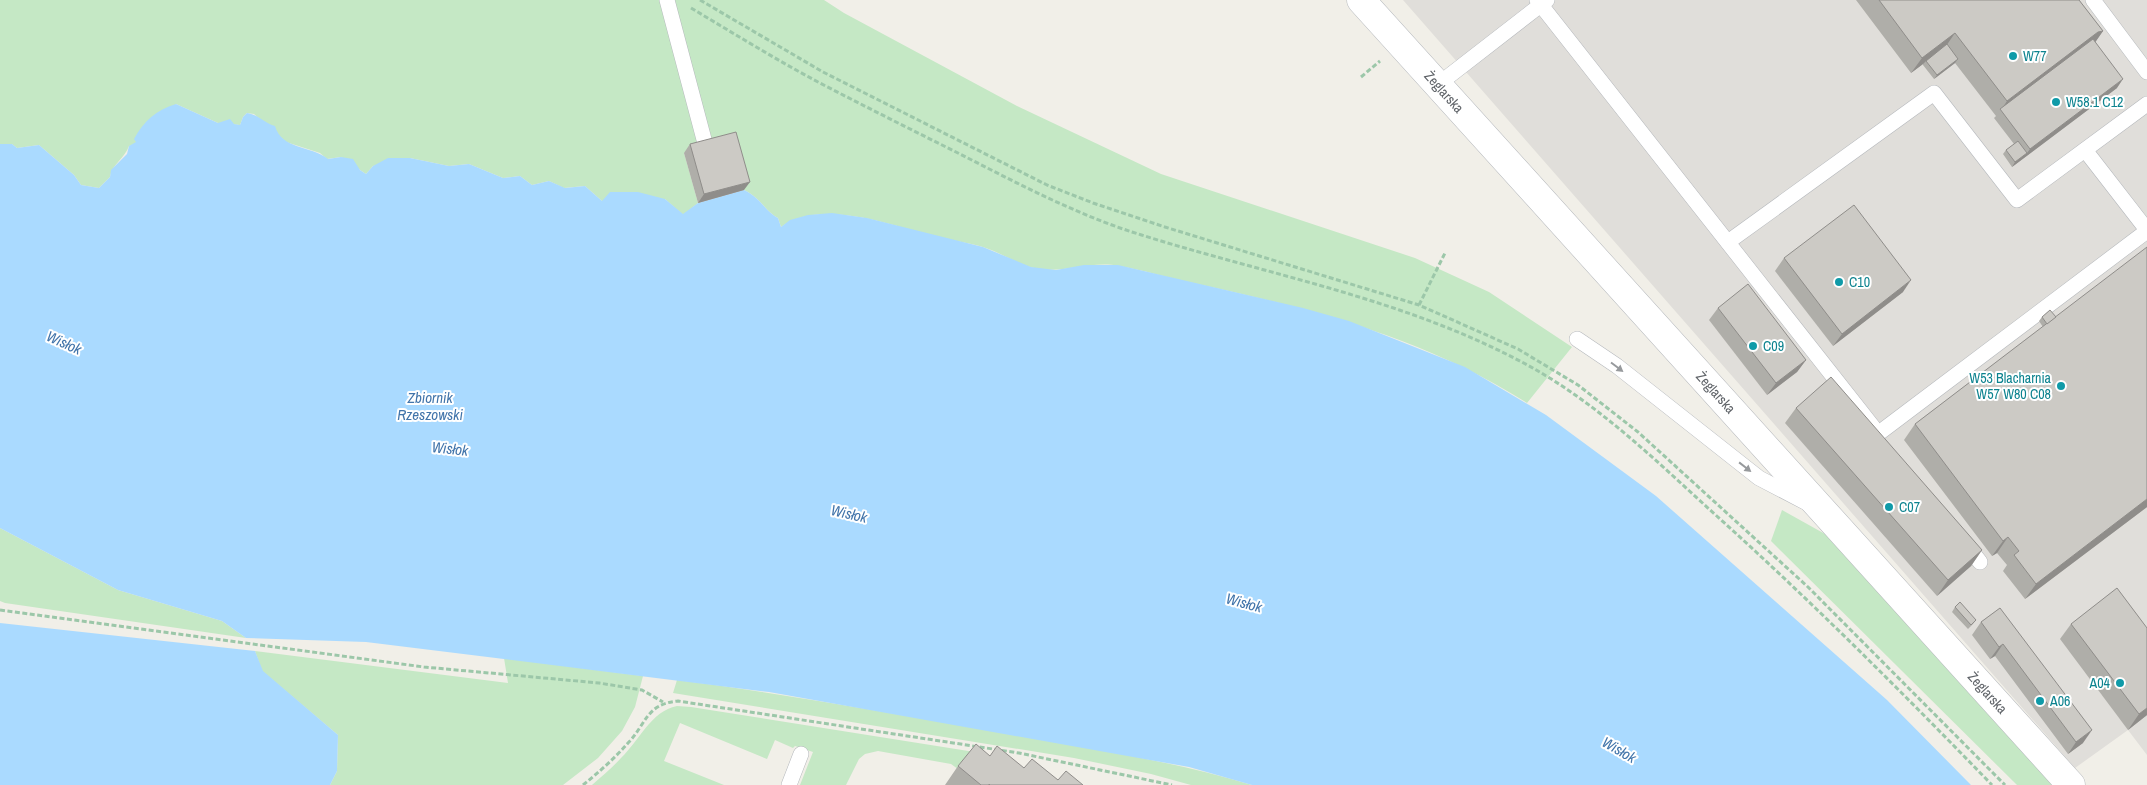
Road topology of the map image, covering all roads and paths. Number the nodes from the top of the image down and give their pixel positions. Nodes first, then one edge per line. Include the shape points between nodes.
1 (667, 0) edge
2 (700, 0) edge
3 (1361, 0) edge
4 (2093, 0) edge
5 (1542, 1) edge
6 (684, 4) dead end
7 (2147, 72) edge
8 (1449, 76) dead end
9 (2147, 104) edge
10 (706, 147) edge
11 (2086, 150) junction
12 (2147, 230) edge
13 (1728, 242) junction
14 (1445, 253) dead end
15 (1419, 304) junction
16 (1578, 338) dead end
17 (1878, 433) junction
18 (1890, 448) edge
19 (1823, 511) junction
20 (1956, 532) edge
21 (1980, 562) edge
22 (0, 610) edge
23 (664, 702) junction
24 (801, 754) dead end
25 (582, 785) edge
26 (789, 785) edge
27 (1172, 785) edge
28 (1992, 785) edge
29 (2005, 785) edge
30 (2071, 785) edge

1 - 10 lane
2 - 15 path via 823,72 1047,185 1165,227
3 - 19 street, Żeglarska
4 - 7 lane
5 - 8 lane
5 - 13 lane
6 - 28 path via 816,81 999,174 1088,215 1131,231 1344,292 1460,333 1517,359 1572,393 1631,438 1804,596
9 - 11 lane
11 - 12 lane
11 - 13 lane via 2017,200 1934,93
12 - 17 lane
13 - 17 lane
14 - 15 path
15 - 29 path via 1518,349 1596,397 1808,587
16 -> 19 lane via 1759,478
17 - 18 lane
19 - 30 street, Żeglarska
20 - 21 lane
22 - 23 path via 424,667 599,683 642,690
23 - 25 path via 648,714 628,743
23 - 27 path via 678,701 1019,753
24 - 26 lane

